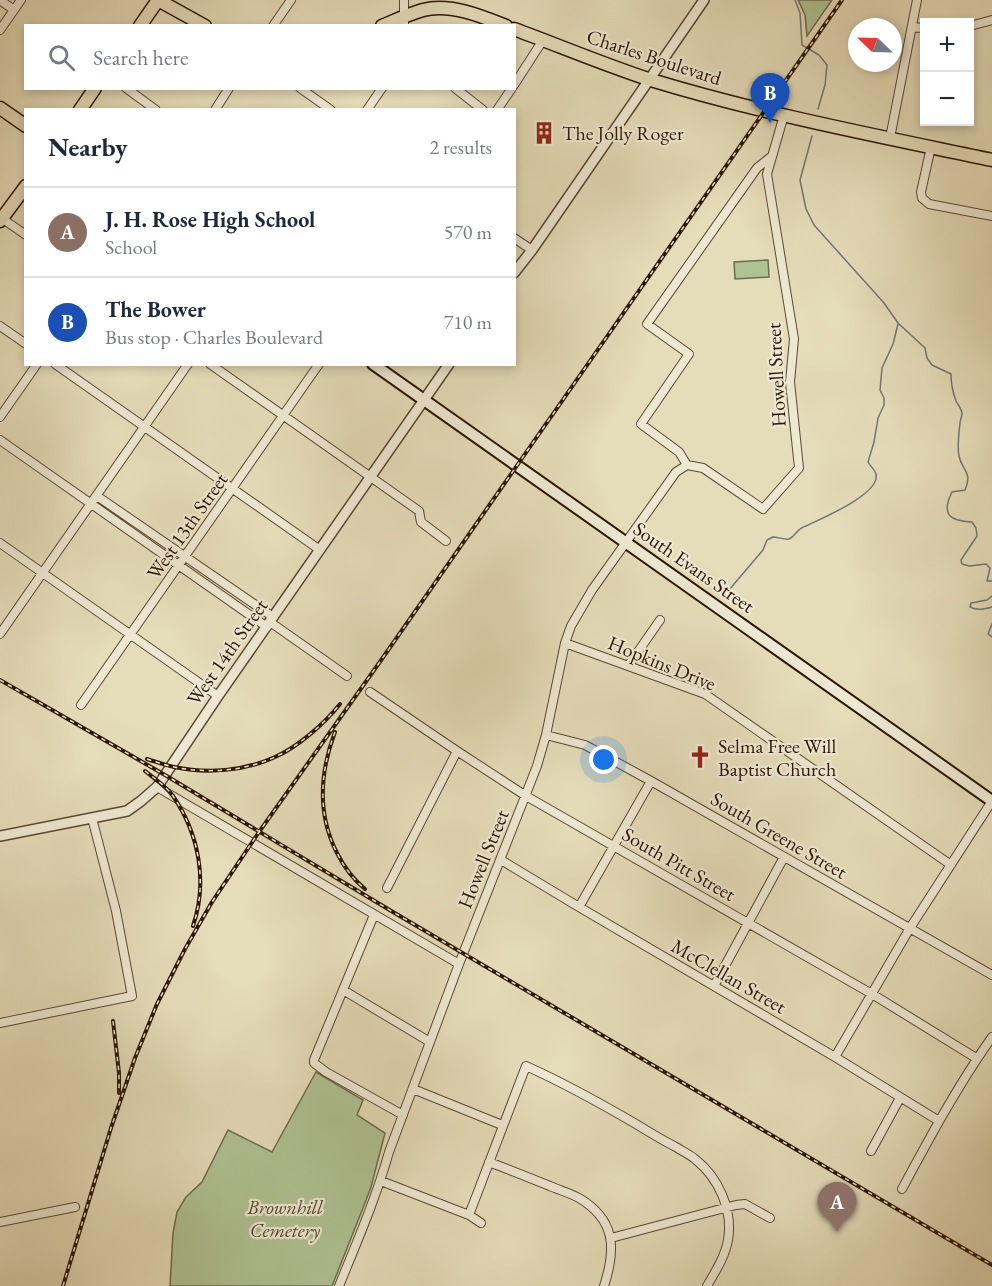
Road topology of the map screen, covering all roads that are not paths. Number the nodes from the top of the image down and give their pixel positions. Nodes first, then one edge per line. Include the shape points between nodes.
1 (0, 0) edge
2 (21, 0) edge
3 (158, 0) edge
4 (291, 0) edge
5 (404, 0) edge
6 (704, 0) edge
7 (917, 0) edge
8 (14, 10) junction
9 (992, 20) edge
10 (405, 21) edge
11 (141, 24) edge
12 (201, 24) edge
13 (274, 24) edge
14 (501, 24) edge
15 (974, 25) edge
16 (912, 27) junction
17 (920, 28) edge
18 (0, 30) edge
19 (516, 30) edge
20 (543, 40) junction
21 (649, 79) junction
22 (516, 82) edge
23 (94, 90) edge
24 (129, 90) edge
25 (228, 90) edge
26 (303, 90) edge
27 (381, 90) edge
28 (458, 90) edge
29 (511, 90) edge
30 (0, 108) edge
31 (81, 108) edge
32 (153, 108) edge
33 (216, 108) edge
34 (328, 108) edge
35 (368, 108) edge
36 (480, 108) edge
37 (498, 108) edge
38 (784, 116) junction
39 (24, 125) edge
40 (890, 138) junction
41 (931, 147) junction
42 (772, 156) junction
43 (992, 160) edge
44 (753, 173) junction
45 (767, 174) junction
46 (24, 189) edge
47 (992, 216) edge
48 (1, 219) edge
49 (24, 234) edge
50 (516, 239) edge
51 (532, 250) junction
52 (516, 270) edge
53 (0, 326) edge
54 (24, 343) edge
55 (36, 366) edge
56 (58, 366) edge
57 (187, 366) edge
58 (213, 366) edge
59 (318, 366) edge
60 (376, 366) edge
61 (448, 366) edge
62 (424, 401) junction
63 (284, 416) junction
64 (0, 417) edge
65 (145, 427) junction
66 (0, 440) edge
67 (687, 465) junction
68 (371, 477) junction
69 (233, 489) junction
70 (97, 496) junction
71 (91, 504) junction
72 (446, 541) dead end
73 (0, 543) edge
74 (625, 543) junction
75 (320, 550) junction
76 (185, 556) junction
77 (179, 565) junction
78 (42, 573) junction
79 (660, 620) dead end
80 (270, 622) junction
81 (0, 634) edge
82 (130, 635) junction
83 (565, 643) junction
84 (627, 666) junction
85 (347, 676) dead end
86 (370, 692) dead end
87 (218, 696) junction
88 (81, 705) dead end
89 (546, 735) junction
90 (457, 751) junction
91 (651, 781) junction
92 (158, 787) junction
93 (526, 796) junction
94 (992, 801) edge
95 (92, 818) junction
96 (0, 836) edge
97 (614, 846) junction
98 (784, 857) junction
99 (501, 860) junction
100 (951, 865) junction
101 (387, 888) dead end
102 (579, 907) junction
103 (374, 915) junction
104 (748, 923) junction
105 (910, 928) junction
106 (459, 964) junction
107 (992, 975) edge
108 (714, 986) junction
109 (343, 990) junction
110 (872, 994) junction
111 (0, 1023) edge
112 (992, 1037) edge
113 (430, 1042) junction
114 (835, 1057) junction
115 (976, 1058) junction
116 (413, 1089) junction
117 (900, 1098) junction
118 (403, 1115) junction
119 (939, 1121) junction
120 (502, 1125) junction
121 (871, 1151) dead end
122 (489, 1162) junction
123 (381, 1181) junction
124 (902, 1189) dead end
125 (75, 1207) dead end
126 (726, 1207) junction
127 (469, 1215) junction
128 (771, 1218) dead end
129 (0, 1222) edge
130 (481, 1223) dead end
131 (611, 1238) junction
132 (339, 1286) edge
133 (604, 1286) edge
134 (707, 1286) edge

1 - 8 street
2 - 8 street
3 - 11 main road
3 - 12 main road
4 - 13 street
5 - 10 street
6 - 21 street
7 - 16 street
8 - 18 street
9 - 15 street
10 - 14 main road via 424,10 447,9
16 - 17 street
16 - 40 street
19 - 20 main road, Charles Boulevard
20 - 21 main road, Charles Boulevard
20 - 22 street
21 - 38 main road, Charles Boulevard
21 - 51 street
23 - 31 main road
24 - 32 street
25 - 33 street
26 - 34 street
27 - 35 street
28 - 36 street
29 - 37 street
30 - 39 main road
38 - 40 main road, Charles Boulevard
38 - 42 street, Howell Street
40 - 41 main road, Charles Boulevard
41 - 43 main road, Charles Boulevard
41 - 47 street via 921,192 926,201
42 - 44 street, Howell Street
42 - 45 street, Howell Street
44 - 45 street
44 - 67 street, Howell Street via 648,324 689,354 641,424 680,452
45 - 67 street, Howell Street via 794,339 790,382 799,468 763,509 703,468
46 - 48 main road
48 - 49 street
50 - 51 street
51 - 52 street
53 - 54 street
55 - 64 street
56 - 65 street
57 - 65 street
58 - 63 street
59 - 63 street, West 13th Street
60 - 62 main road, South Evans Street
61 - 62 street, West 14th Street
62 - 68 street, West 14th Street
62 - 74 main road, South Evans Street
63 - 68 street
63 - 69 street, West 13th Street
65 - 69 street
65 - 70 street
66 - 71 street
67 - 74 street, Howell Street via 675,472
68 - 72 street via 419,512 421,522
68 - 75 street, West 14th Street
69 - 75 street
69 - 76 street, West 13th Street
70 - 71 street
70 - 76 street
71 - 77 street
71 - 78 street
73 - 78 street
74 - 83 street, Howell Street via 579,610
74 - 94 main road, South Evans Street
75 - 80 street, West 14th Street
76 - 77 street, West 13th Street
76 - 80 street
77 - 80 street
77 - 82 street, West 13th Street
78 - 81 street
78 - 82 street
79 - 84 street
80 - 85 street
80 - 87 street, West 14th Street
82 - 87 street
82 - 88 street, West 13th Street
83 - 84 street, Hopkins Drive
83 - 89 street, Howell Street
84 - 100 street, Hopkins Drive via 705,694
86 - 90 street, South Pitt Street
87 - 92 street, West 14th Street
89 - 91 street, South Greene Street via 585,745
89 - 93 street, Howell Street
90 - 93 street, South Pitt Street
90 - 101 street
91 - 97 street
91 - 98 street, South Greene Street
92 - 95 street, West 14th Street via 127,811
92 - 103 street
93 - 97 street, South Pitt Street
93 - 99 street, Howell Street
94 - 100 street
95 - 96 street, West 14th Street
95 - 111 street via 116,911 132,996
97 - 102 street
97 - 104 street, South Pitt Street
98 - 104 street
98 - 105 street, South Greene Street
99 - 102 street, McClellan Street
99 - 106 street, Howell Street
100 - 105 street
102 - 108 street, McClellan Street
103 - 106 street
103 - 109 street
104 - 108 street
104 - 110 street, South Pitt Street
105 - 107 street, South Greene Street
105 - 110 street
106 - 113 street, Howell Street
108 - 114 street, McClellan Street
109 - 113 street
109 - 118 street via 314,1063
110 - 114 street
110 - 115 street, South Pitt Street
112 - 115 street
113 - 116 street, Howell Street
114 - 117 street, McClellan Street
115 - 119 street
116 - 118 street, Howell Street
116 - 120 street
117 - 119 street, McClellan Street
117 - 121 street
118 - 123 street, Howell Street
119 - 124 street
120 - 122 street
120 - 126 street via 526,1066 560,1081 693,1157 718,1184
122 - 127 street
122 - 131 street via 578,1197 593,1207
123 - 127 street
123 - 132 street, Howell Street
125 - 129 street
126 - 128 street via 745,1204
126 - 131 street
126 - 134 street via 728,1240
127 - 130 street
131 - 133 street

